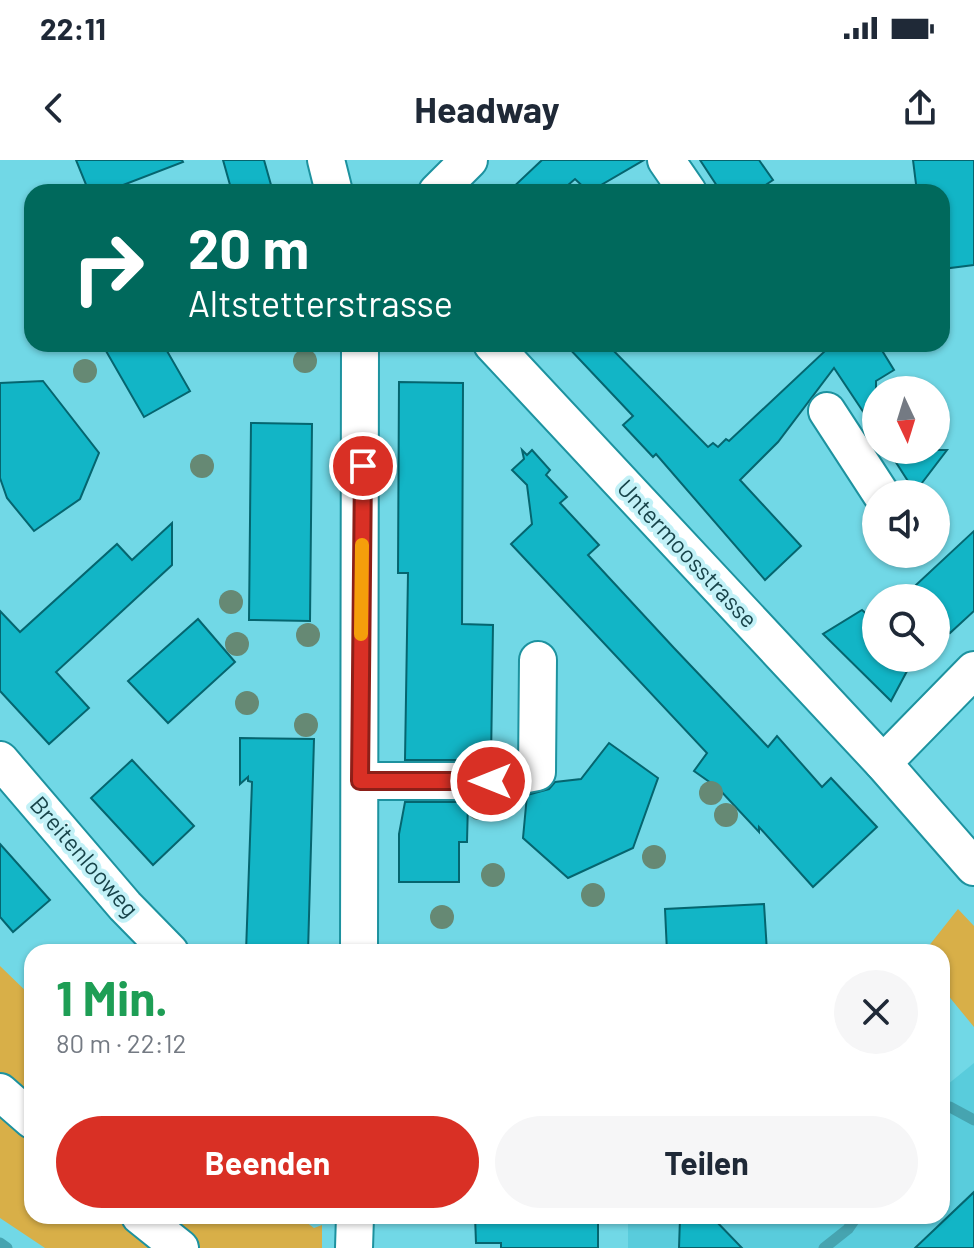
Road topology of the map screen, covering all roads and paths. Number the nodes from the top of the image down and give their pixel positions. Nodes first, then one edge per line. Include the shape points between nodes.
1 (326, 160) edge
2 (469, 160) edge
3 (666, 160) edge
4 (332, 184) edge
5 (445, 184) edge
6 (682, 184) edge
7 (360, 352) edge
8 (499, 352) edge
9 (827, 411) dead end
10 (872, 480) edge
11 (538, 660) dead end
12 (974, 670) edge
13 (0, 760) edge
14 (883, 763) junction
15 (360, 781) junction
16 (974, 867) edge
17 (162, 944) edge
18 (359, 944) edge
19 (0, 1092) edge
20 (24, 1113) edge
21 (150, 1224) edge
22 (355, 1224) edge
23 (180, 1248) edge
24 (354, 1248) edge

1 - 4 street
2 - 5 street
3 - 6 street
7 - 15 street
8 - 14 street, Untermoosstrasse
9 - 10 street
11 - 15 street via 537,772 491,781
12 - 14 street
13 - 17 street, Breitenlooweg
14 - 16 street, Untermoosstrasse
15 - 18 street
19 - 20 street
21 - 23 street
22 - 24 street

